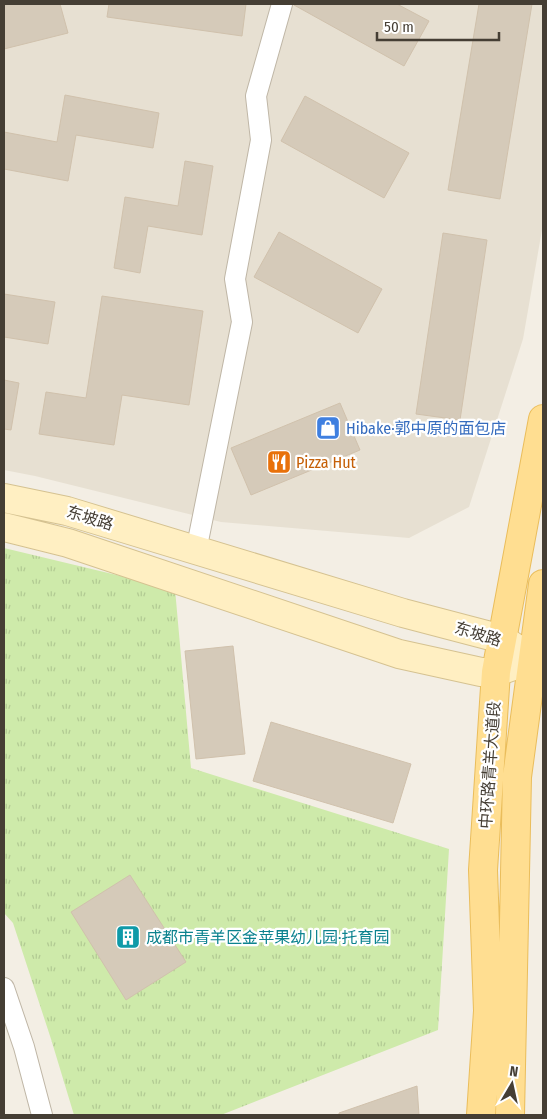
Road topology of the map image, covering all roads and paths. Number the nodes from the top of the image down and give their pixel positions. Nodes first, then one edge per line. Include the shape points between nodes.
1 (282, 4) edge
2 (543, 419) edge
3 (4, 498) edge
4 (4, 527) edge
5 (196, 551) junction
6 (543, 584) edge
7 (502, 639) junction
8 (538, 661) edge
9 (496, 672) junction
10 (4, 988) edge
11 (42, 1115) edge
12 (481, 1115) edge
13 (510, 1115) edge

1 - 5 street via 256,96 261,140 235,279 242,322
2 - 7 main road, 中环路青羊大道段
3 - 5 main road, 东坡路 via 67,511
4 - 9 main road, 东坡路 via 68,543 399,654 481,672
5 - 7 main road, 东坡路
6 - 8 main road, 中环路青羊大道段
7 - 8 main road, 东坡路
7 - 9 main road, 中环路青羊大道段
8 - 9 main road, 东坡路
8 - 13 main road, 中环路青羊大道段 via 517,777
9 - 12 main road, 中环路青羊大道段 via 483,870 488,1011
10 - 11 street

